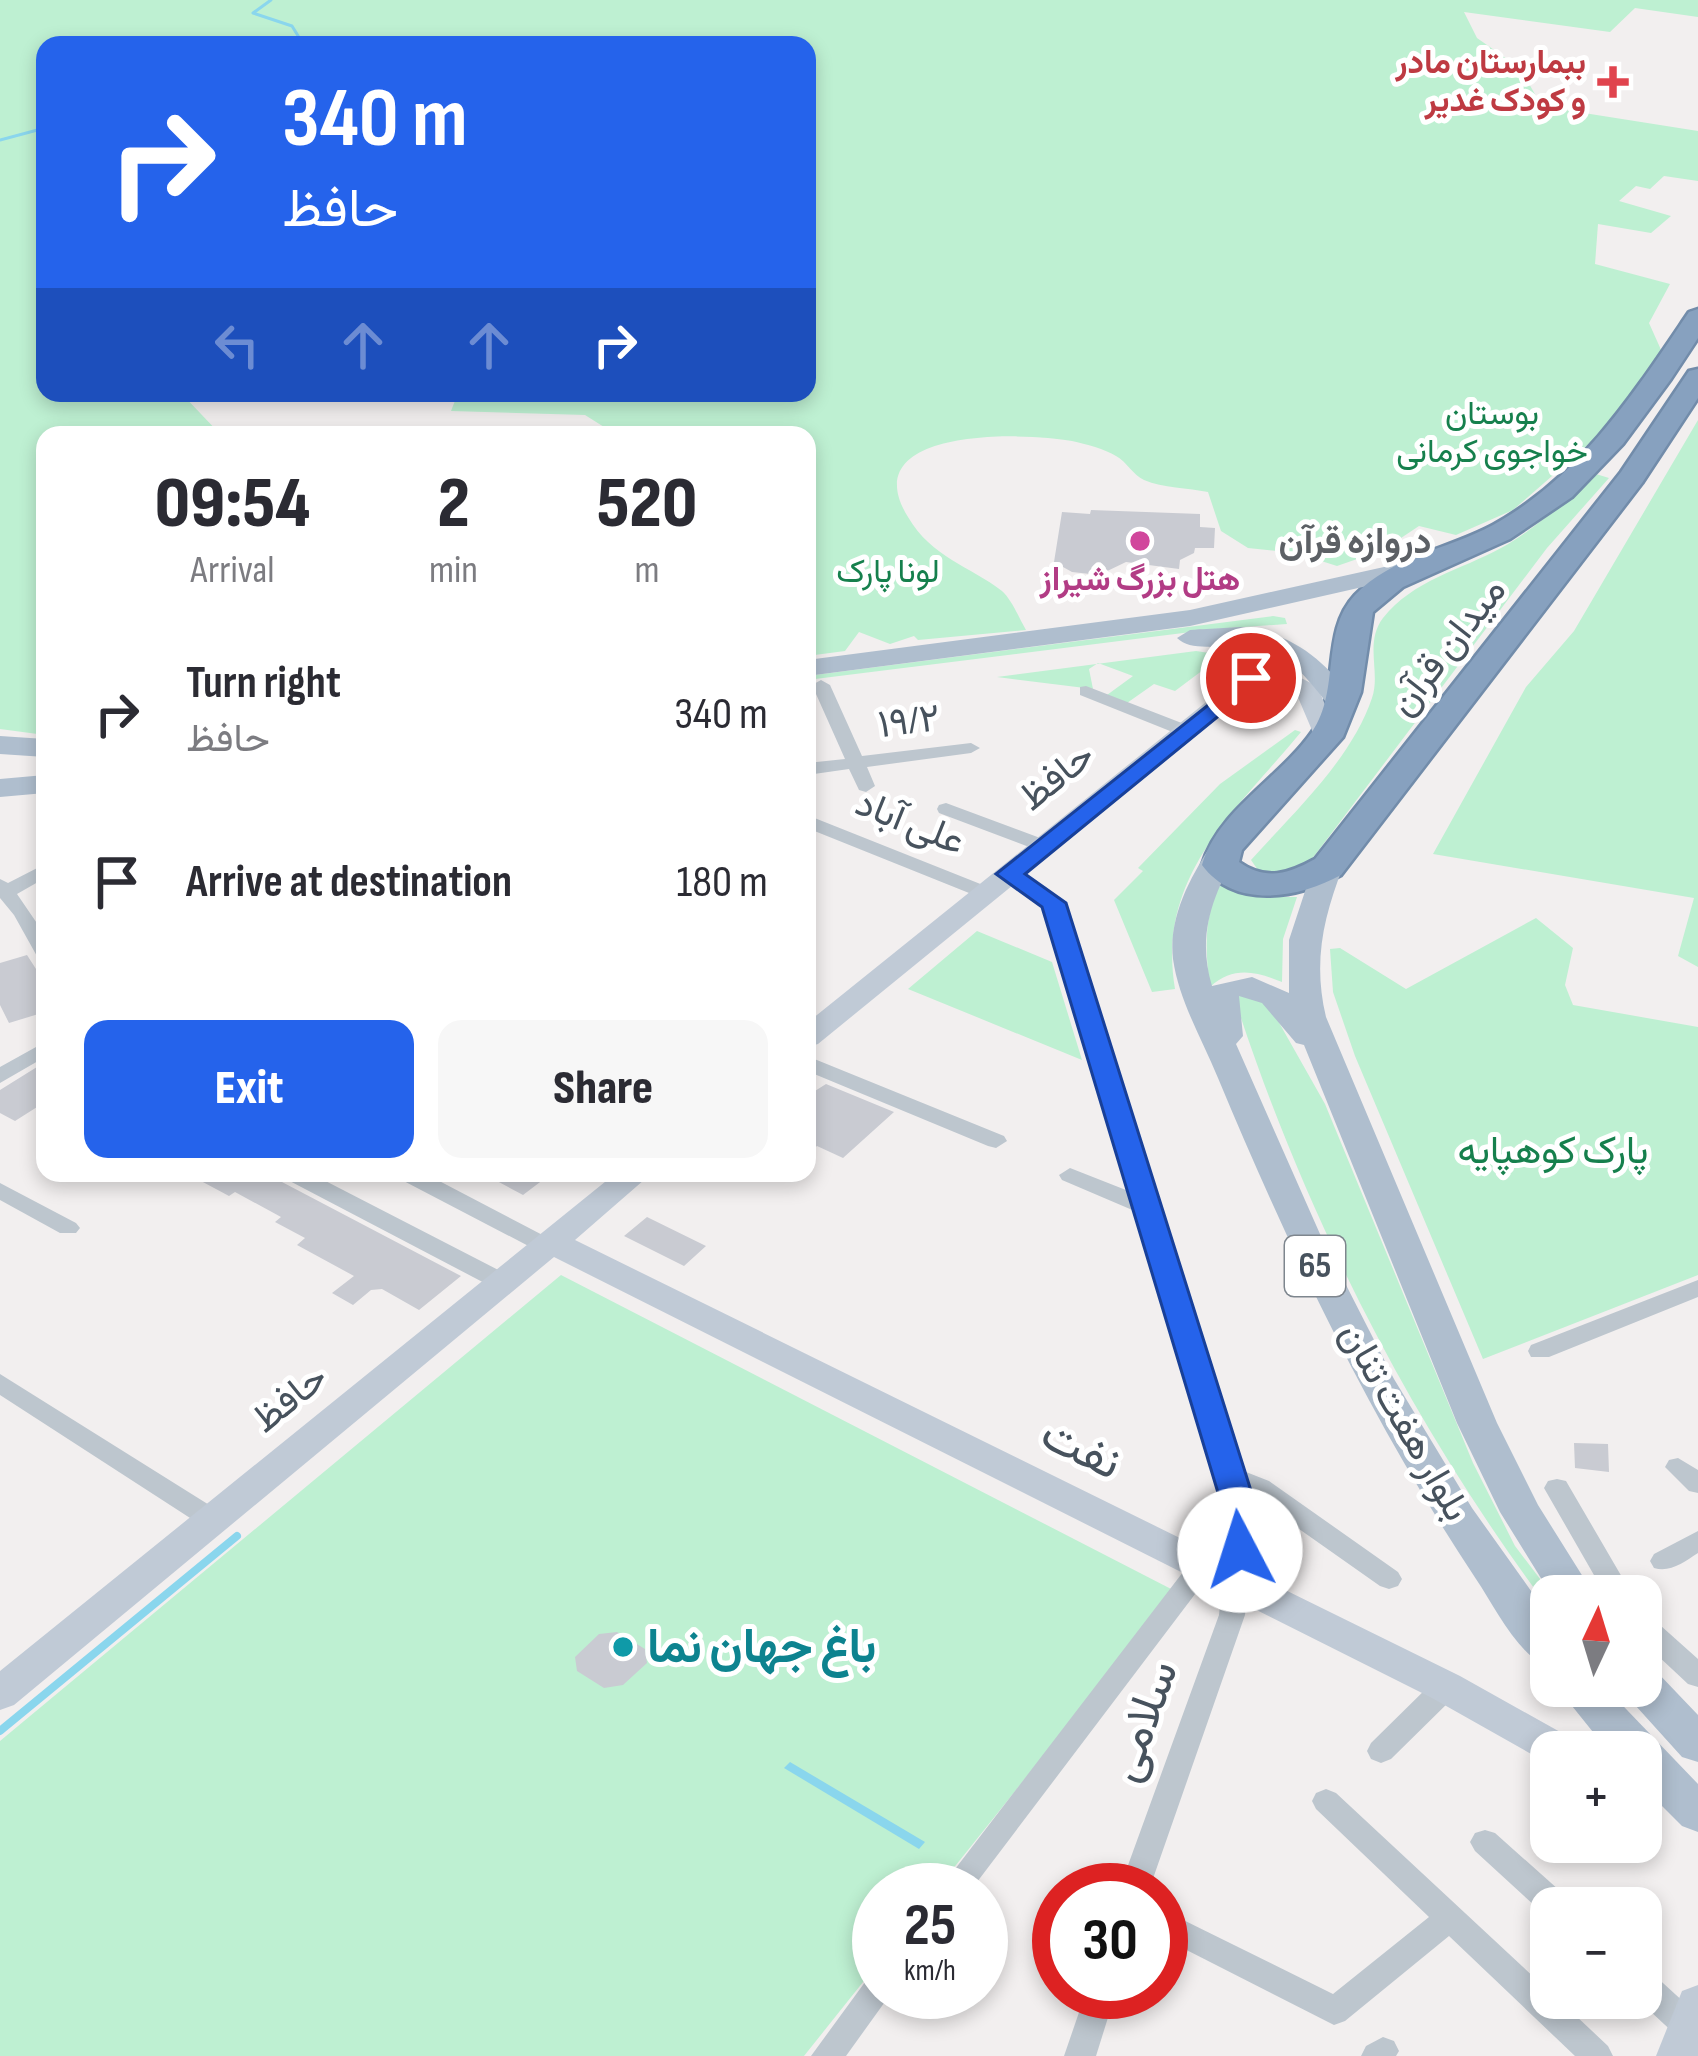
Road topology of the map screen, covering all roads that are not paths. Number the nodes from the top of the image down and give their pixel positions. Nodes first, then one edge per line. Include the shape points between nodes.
1 (1698, 317) edge
2 (1698, 377) edge
3 (1411, 569) junction
4 (1257, 605) junction
5 (1258, 634) junction
6 (1200, 636) junction
7 (1251, 678) junction
8 (816, 679) edge
9 (816, 680) edge
10 (816, 687) edge
11 (1087, 691) dead end
12 (1340, 701) junction
13 (1186, 731) junction
14 (1326, 737) junction
15 (0, 745) edge
16 (970, 748) dead end
17 (36, 751) edge
18 (856, 762) junction
19 (816, 768) edge
20 (36, 785) edge
21 (866, 786) dead end
22 (0, 788) edge
23 (946, 808) dead end
24 (816, 824) edge
25 (1044, 846) junction
26 (1225, 847) junction
27 (1328, 867) junction
28 (36, 874) edge
29 (997, 884) junction
30 (3, 889) edge
31 (36, 940) edge
32 (816, 1031) edge
33 (36, 1054) edge
34 (1324, 1056) junction
35 (1230, 1064) junction
36 (816, 1067) edge
37 (0, 1076) edge
38 (996, 1141) dead end
39 (1070, 1175) dead end
40 (309, 1182) edge
41 (424, 1182) edge
42 (625, 1182) edge
43 (0, 1190) edge
44 (1150, 1209) junction
45 (68, 1228) dead end
46 (549, 1244) junction
47 (502, 1282) junction
48 (1698, 1288) edge
49 (1540, 1351) dead end
50 (0, 1383) edge
51 (1230, 1476) junction
52 (1557, 1488) dead end
53 (213, 1520) junction
54 (1698, 1541) edge
55 (1663, 1561) dead end
56 (1202, 1566) junction
57 (1560, 1575) edge
58 (1607, 1575) edge
59 (1389, 1579) dead end
60 (1238, 1584) junction
61 (1530, 1621) edge
62 (1662, 1643) edge
63 (1698, 1676) edge
64 (1446, 1688) junction
65 (0, 1694) edge
66 (1662, 1705) edge
67 (1530, 1734) edge
68 (1698, 1744) edge
69 (1381, 1751) dead end
70 (1662, 1783) edge
71 (1326, 1801) dead end
72 (1698, 1813) edge
73 (1486, 1842) dead end
74 (975, 1863) edge
75 (1144, 1863) edge
76 (1535, 1887) edge
77 (1450, 1917) junction
78 (1188, 1936) edge
79 (1662, 2004) edge
80 (855, 2019) edge
81 (1092, 2019) edge
82 (1688, 2029) edge
83 (827, 2056) edge
84 (1080, 2056) edge
85 (1597, 2056) edge

1 - 3 highway, میدان قرآن / 65 via 1621,431 1565,488 1517,523
2 - 27 highway, میدان قرآن / 65 via 1632,477
3 - 4 main road
3 - 12 highway, میدان قرآن / 65 via 1357,611
4 - 5 main road via 1298,623 1288,632
4 - 8 main road
5 - 6 main road
5 - 12 main road via 1299,653
6 - 7 main road via 1250,651 1258,665
6 - 9 main road
7 - 13 main road, حافظ
7 - 14 main road via 1308,691
10 - 18 street
11 - 13 street
12 - 14 highway, میدان قرآن / 65
13 - 25 main road, حافظ
14 - 26 highway, میدان قرآن / 65
15 - 17 main road
16 - 18 street, ۱۹/۲
18 - 19 street, ۱۹/۲
18 - 21 street
20 - 22 main road
23 - 25 street
24 - 29 street, علی آباد
25 - 29 main road, حافظ
26 - 27 highway via 1220,865 1259,885 1289,887
26 - 35 main road, بلوار هفت تنان / 65 via 1192,915 1188,954
27 - 34 main road, بلوار هفت تنان / 65 via 1313,903 1300,982
28 - 30 street
29 - 32 main road, حافظ
29 - 44 street, علی آباد via 1054,903
30 - 31 street
33 - 37 street
34 - 35 main road via 1273,994 1238,985 1222,999
34 - 57 main road, بلوار هفت تنان / 65 via 1442,1349 1511,1498
35 - 61 main road, بلوار هفت تنان / 65 via 1361,1354 1436,1485
36 - 38 street
39 - 44 street
40 - 47 street
41 - 46 street
42 - 46 main road, حافظ
43 - 45 street
44 - 51 street, سلامی
46 - 47 main road, حافظ
46 - 56 main road, نفت
47 - 53 main road, حافظ
48 - 49 street
50 - 53 street
51 - 59 street via 1260,1488
51 - 60 street, سلامی via 1242,1516
52 - 58 street
53 - 65 main road, حافظ
54 - 55 street
56 - 60 main road, نفت
56 - 74 street
60 - 64 main road, نفت
60 - 75 street, سلامی
62 - 63 street
64 - 67 main road, نفت
64 - 69 street
66 - 68 main road
70 - 72 main road
71 - 77 street
73 - 76 street
77 - 78 street via 1328,2007
77 - 85 street
79 - 82 street
80 - 83 street
81 - 84 street

